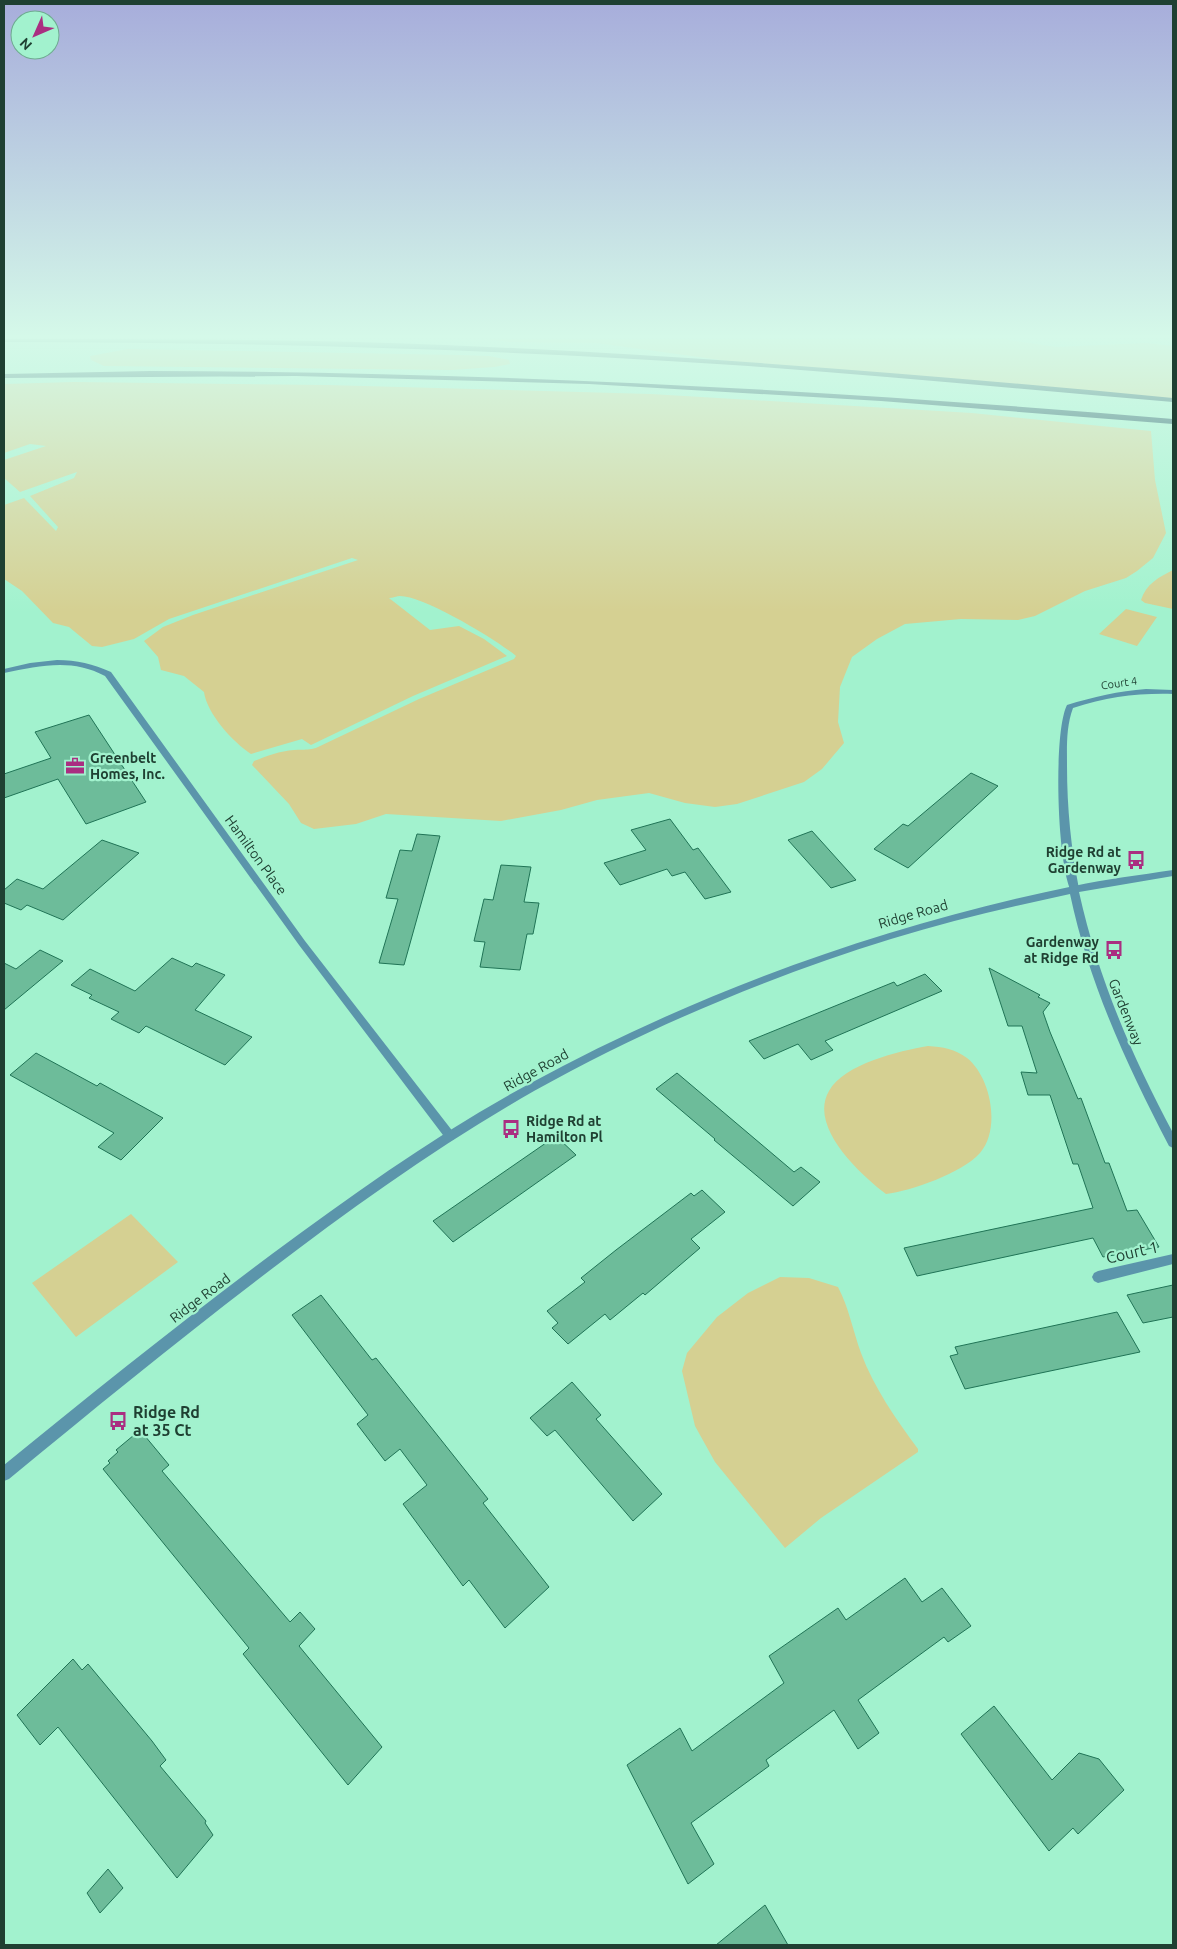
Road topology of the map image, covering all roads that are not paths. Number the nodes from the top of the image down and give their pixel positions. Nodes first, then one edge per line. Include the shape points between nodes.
1 (4, 671) edge
2 (1173, 692) edge
3 (1070, 707) joint
4 (1173, 873) edge
5 (1074, 889) junction
6 (450, 1136) junction
7 (1173, 1143) edge
8 (1173, 1259) edge
9 (1098, 1277) dead end
10 (4, 1474) edge

1 - 6 street, Hamilton Place via 58,662 96,666 108,674 302,942
2 - 3 street, Court 4 via 1109,695
3 - 5 street, Gardenway via 1063,730 1062,804 1064,840
4 - 5 street, Ridge Road
5 - 6 street, Ridge Road via 891,935 736,990 585,1059
5 - 7 street, Gardenway via 1081,929 1101,991 1140,1081
6 - 10 street, Ridge Road via 320,1225 189,1324
8 - 9 street, Court 1

